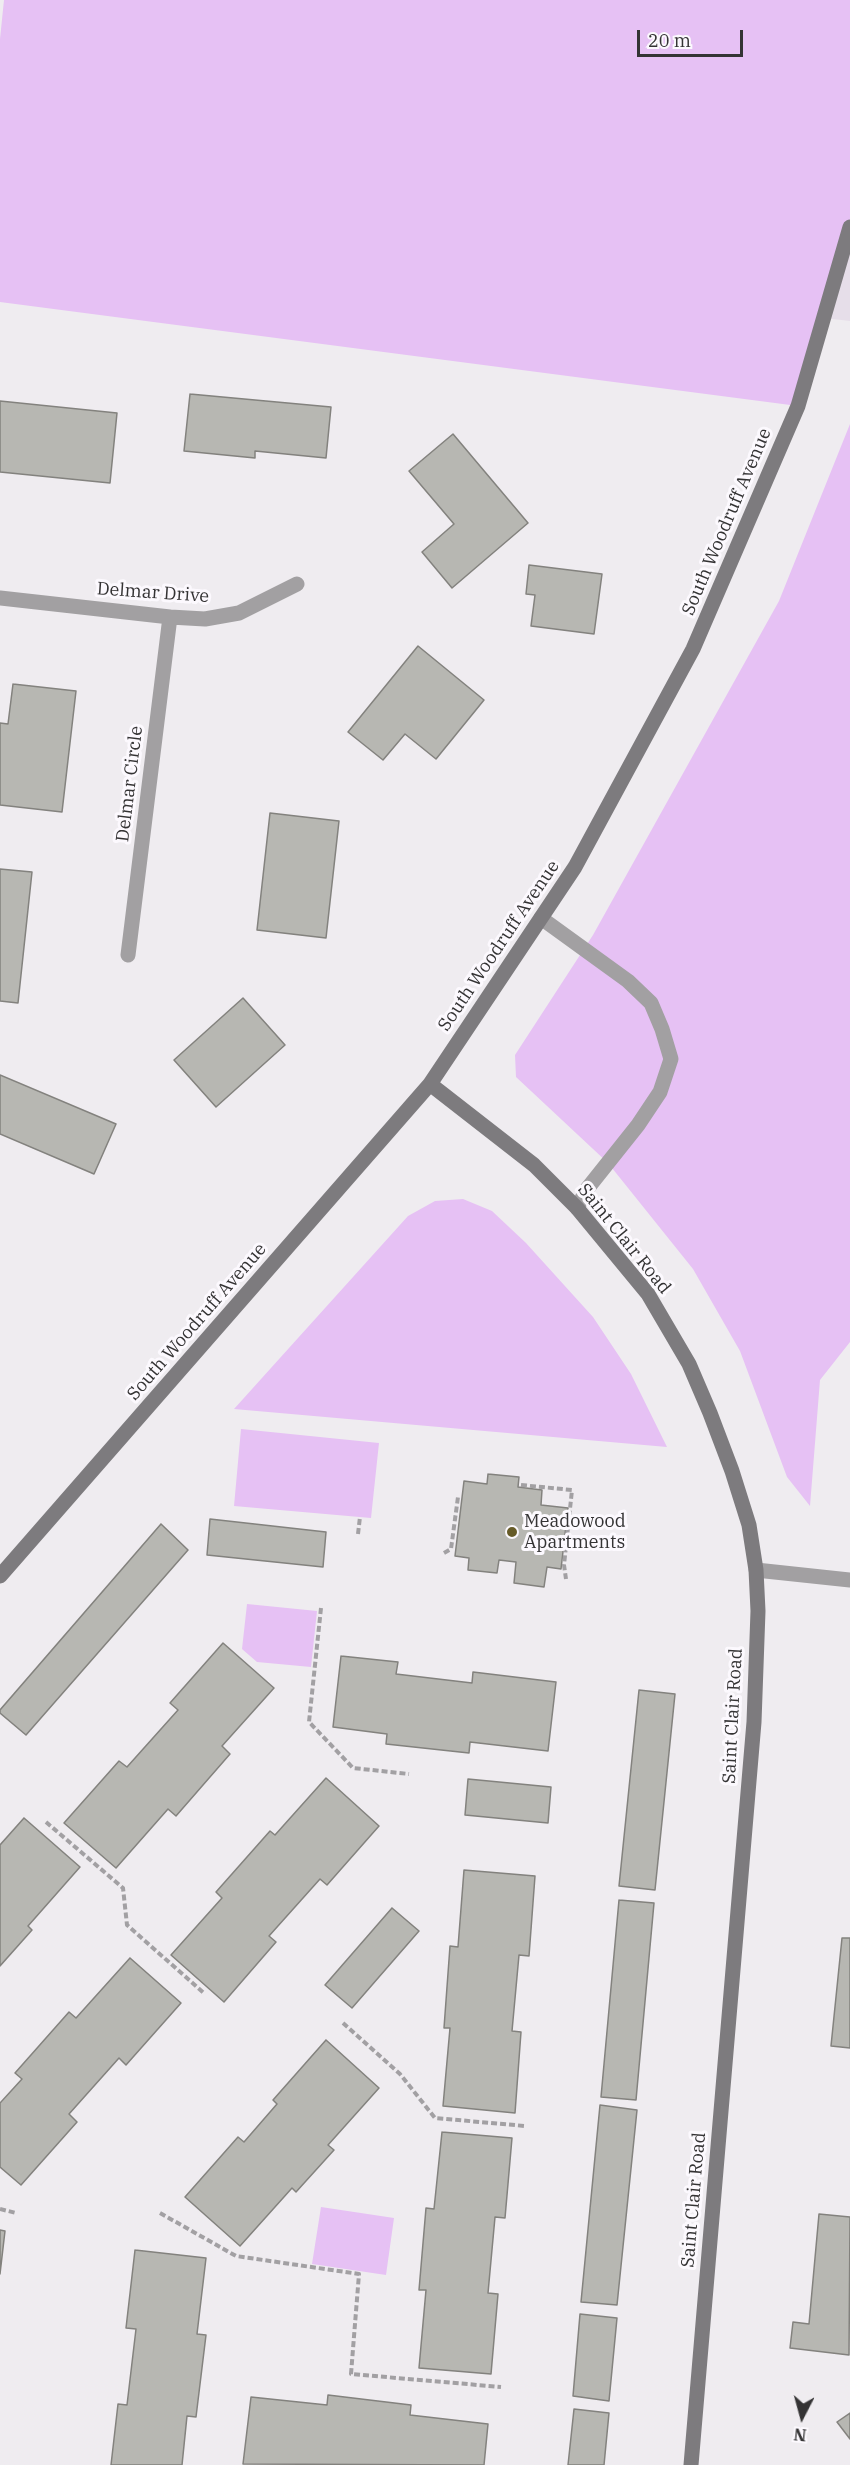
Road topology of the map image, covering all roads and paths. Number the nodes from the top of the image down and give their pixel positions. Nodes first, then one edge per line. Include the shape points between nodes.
1 (850, 227) edge
2 (297, 584) dead end
3 (0, 598) edge
4 (170, 617) junction
5 (541, 918) junction
6 (128, 955) dead end
7 (430, 1084) junction
8 (577, 1208) junction
9 (521, 1485) dead end
10 (458, 1497) dead end
11 (360, 1517) dead end
12 (358, 1534) dead end
13 (444, 1553) dead end
14 (756, 1570) junction
15 (0, 1576) edge
16 (566, 1579) dead end
17 (850, 1580) edge
18 (321, 1608) dead end
19 (409, 1774) dead end
20 (46, 1822) dead end
21 (205, 1994) dead end
22 (343, 2023) dead end
23 (525, 2126) dead end
24 (0, 2209) edge
25 (16, 2213) dead end
26 (160, 2213) dead end
27 (501, 2387) dead end
28 (691, 2465) edge

1 - 5 main road, South Woodruff Avenue via 798,406 693,649 575,867
2 - 4 street, Delmar Drive via 239,613 205,619
3 - 4 street, Delmar Drive
4 - 6 street, Delmar Circle
5 - 7 main road, South Woodruff Avenue
5 - 8 street via 628,981 651,1003 671,1059 660,1092
7 - 8 main road, Saint Clair Road via 534,1165
7 - 15 main road, South Woodruff Avenue
8 - 14 main road, Saint Clair Road via 648,1294 689,1364 732,1471 749,1525
9 - 16 path via 572,1490
10 - 13 path via 451,1549
11 - 12 path
14 - 17 street
14 - 28 main road, Saint Clair Road via 754,1722
18 - 19 path via 309,1722 352,1768
20 - 21 path via 123,1888 127,1925
22 - 23 path via 400,2074 435,2118
24 - 25 path
26 - 27 path via 236,2256 359,2274 351,2374

